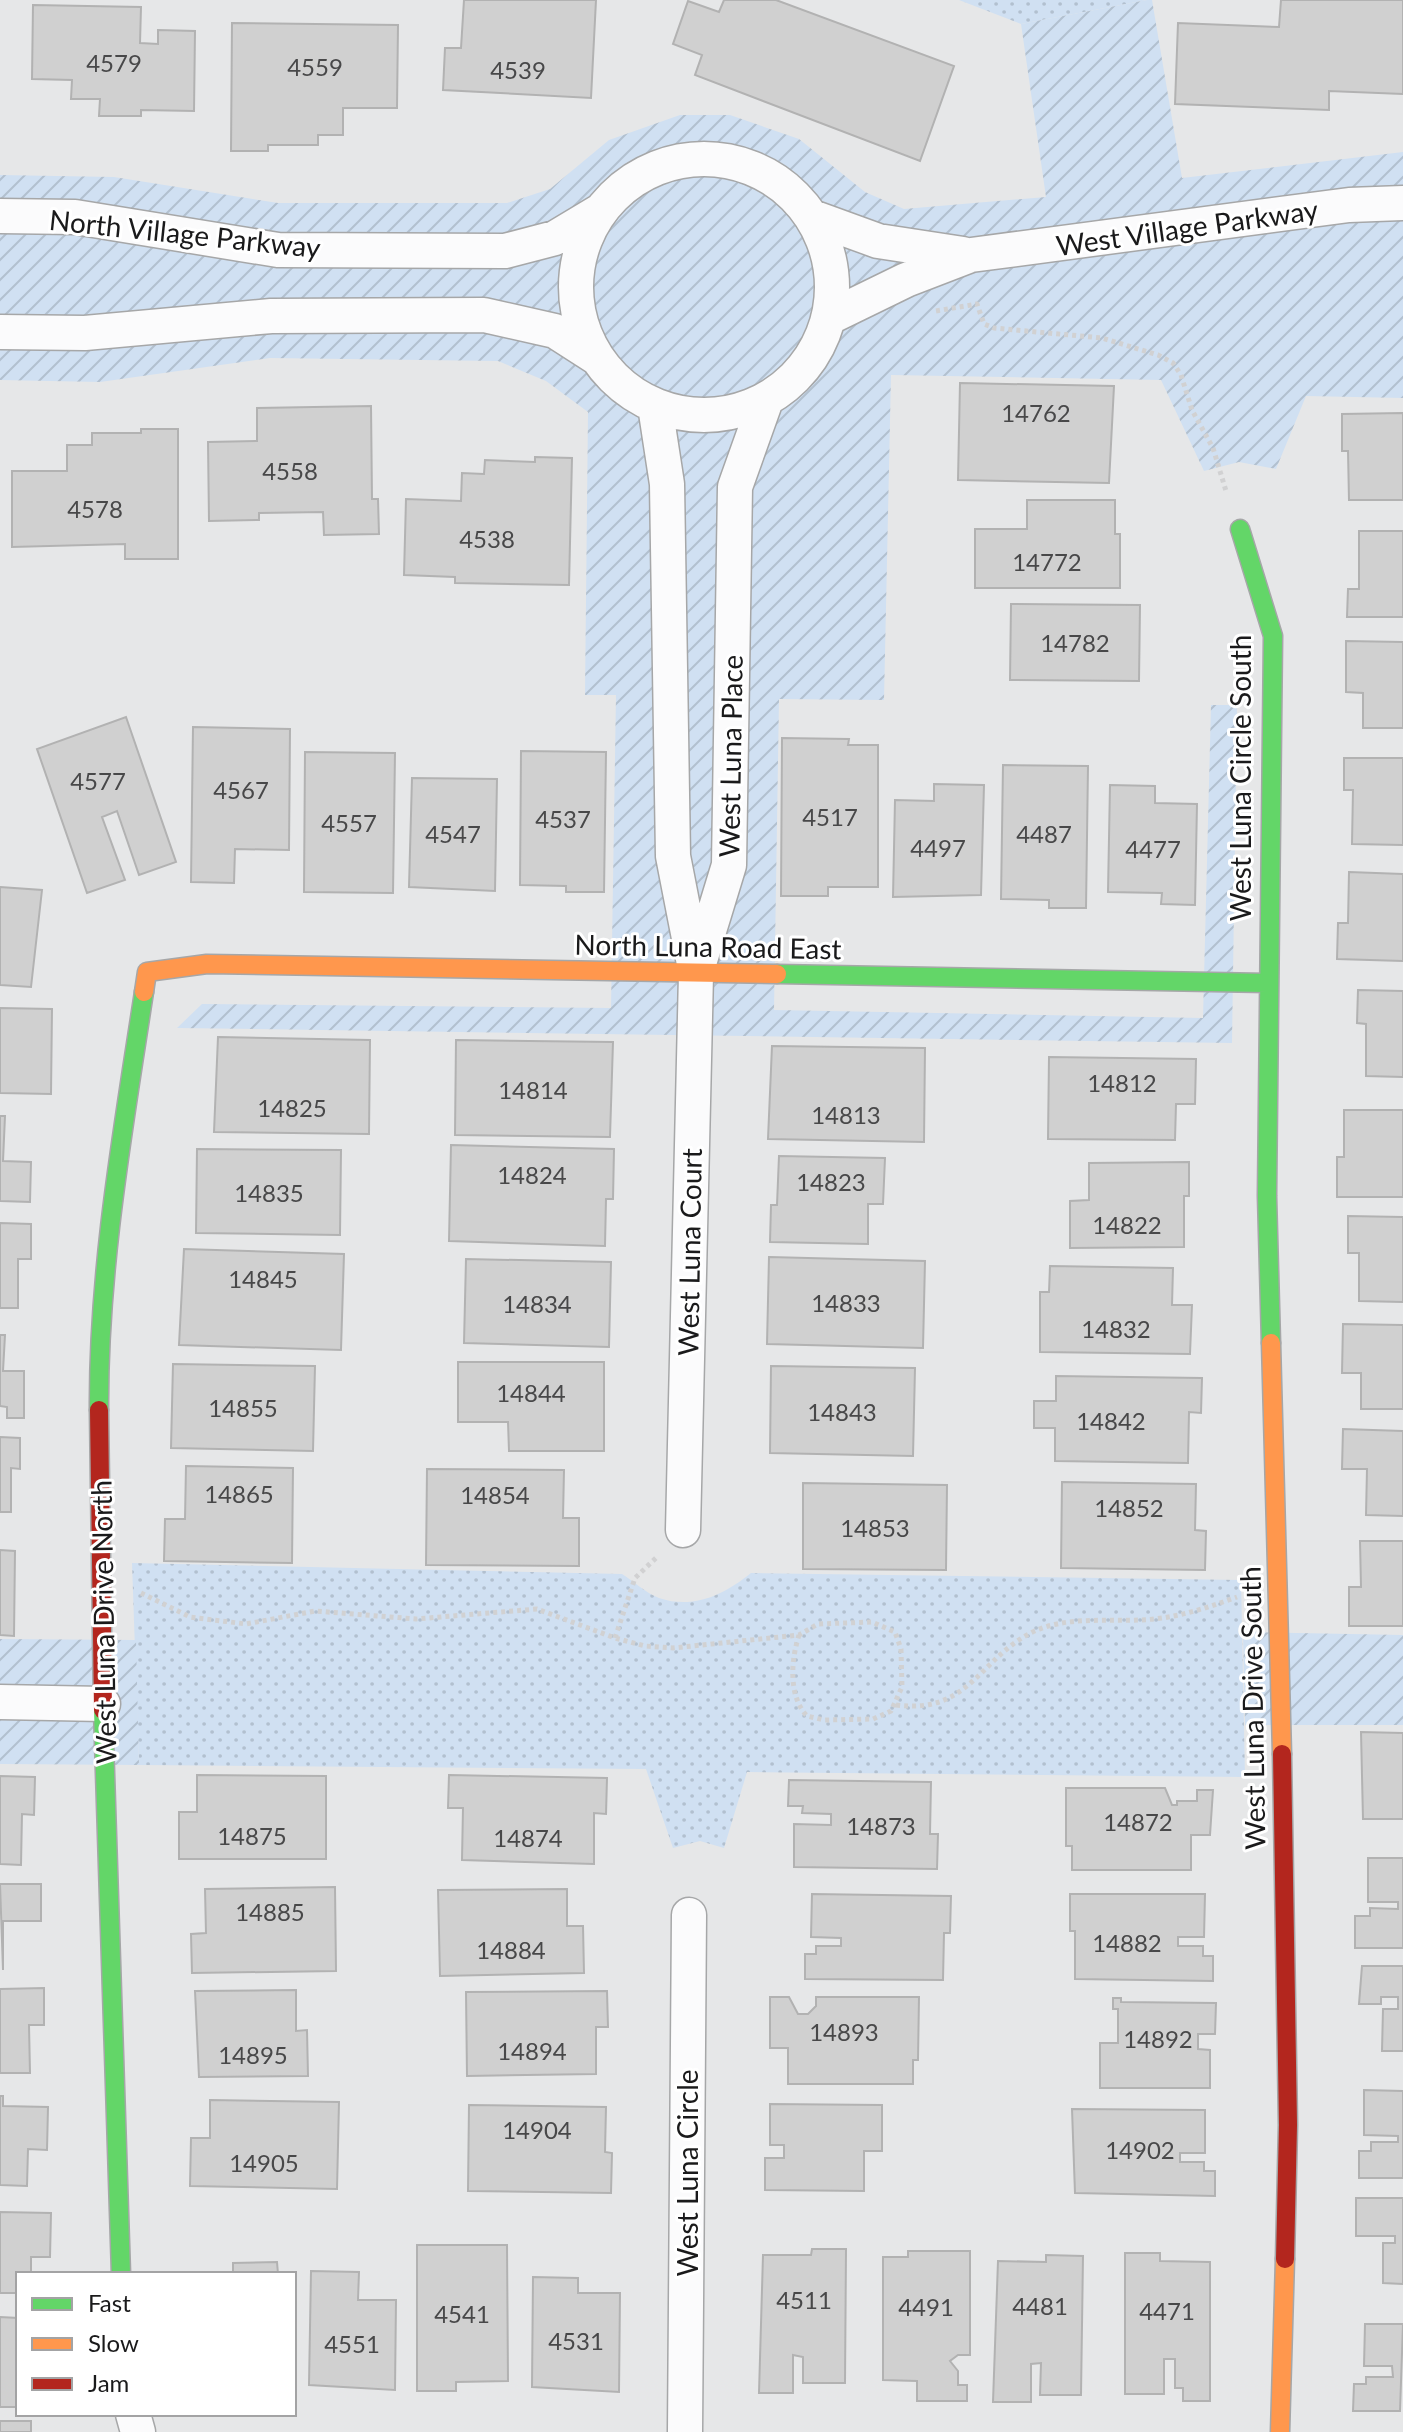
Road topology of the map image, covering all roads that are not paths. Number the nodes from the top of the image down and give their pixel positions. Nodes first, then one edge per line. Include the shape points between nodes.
1 (1403, 203) edge
2 (600, 211) junction
3 (0, 216) edge
4 (812, 217) junction
5 (971, 255) junction
6 (828, 318) junction
7 (0, 332) edge
8 (598, 359) junction
9 (766, 400) junction
10 (655, 406) junction
11 (1240, 529) road end
12 (147, 972) joint
13 (696, 974) junction
14 (1267, 983) junction
15 (683, 1530) road end
16 (0, 1702) edge
17 (103, 1704) junction
18 (689, 1915) dead end
19 (121, 2272) edge
20 (685, 2432) edge
21 (1280, 2432) edge

1 - 5 street, West Village Parkway via 1349,205
2 - 3 street, North Village Parkway via 555,238 505,251 278,250 75,217
2 - 4 street via 630,182 667,164 708,158 748,166 784,187
2 - 8 street via 582,246 576,285 581,324
4 - 5 street, West Village Parkway via 878,241
4 - 6 street via 826,249 832,283
5 - 6 street, West Village Parkway
6 - 9 street via 816,350 794,378
7 - 8 street via 85,333 271,316 484,315 555,331
8 - 10 street via 622,387
9 - 10 street via 731,413 692,415
9 - 13 street, West Luna Place via 735,487 729,865
10 - 13 street, West Luna Place via 667,469 673,856
11 - 14 street, West Luna Circle South via 1273,636
12 - 13 street, North Luna Road East via 207,964
12 - 17 street, West Luna Drive North via 116,1178 99,1368
13 - 14 street, North Luna Road East
13 - 15 street, West Luna Court
14 - 21 street, West Luna Drive South via 1288,2125
16 - 17 street
17 - 19 street, West Luna Drive North
18 - 20 street, West Luna Circle

